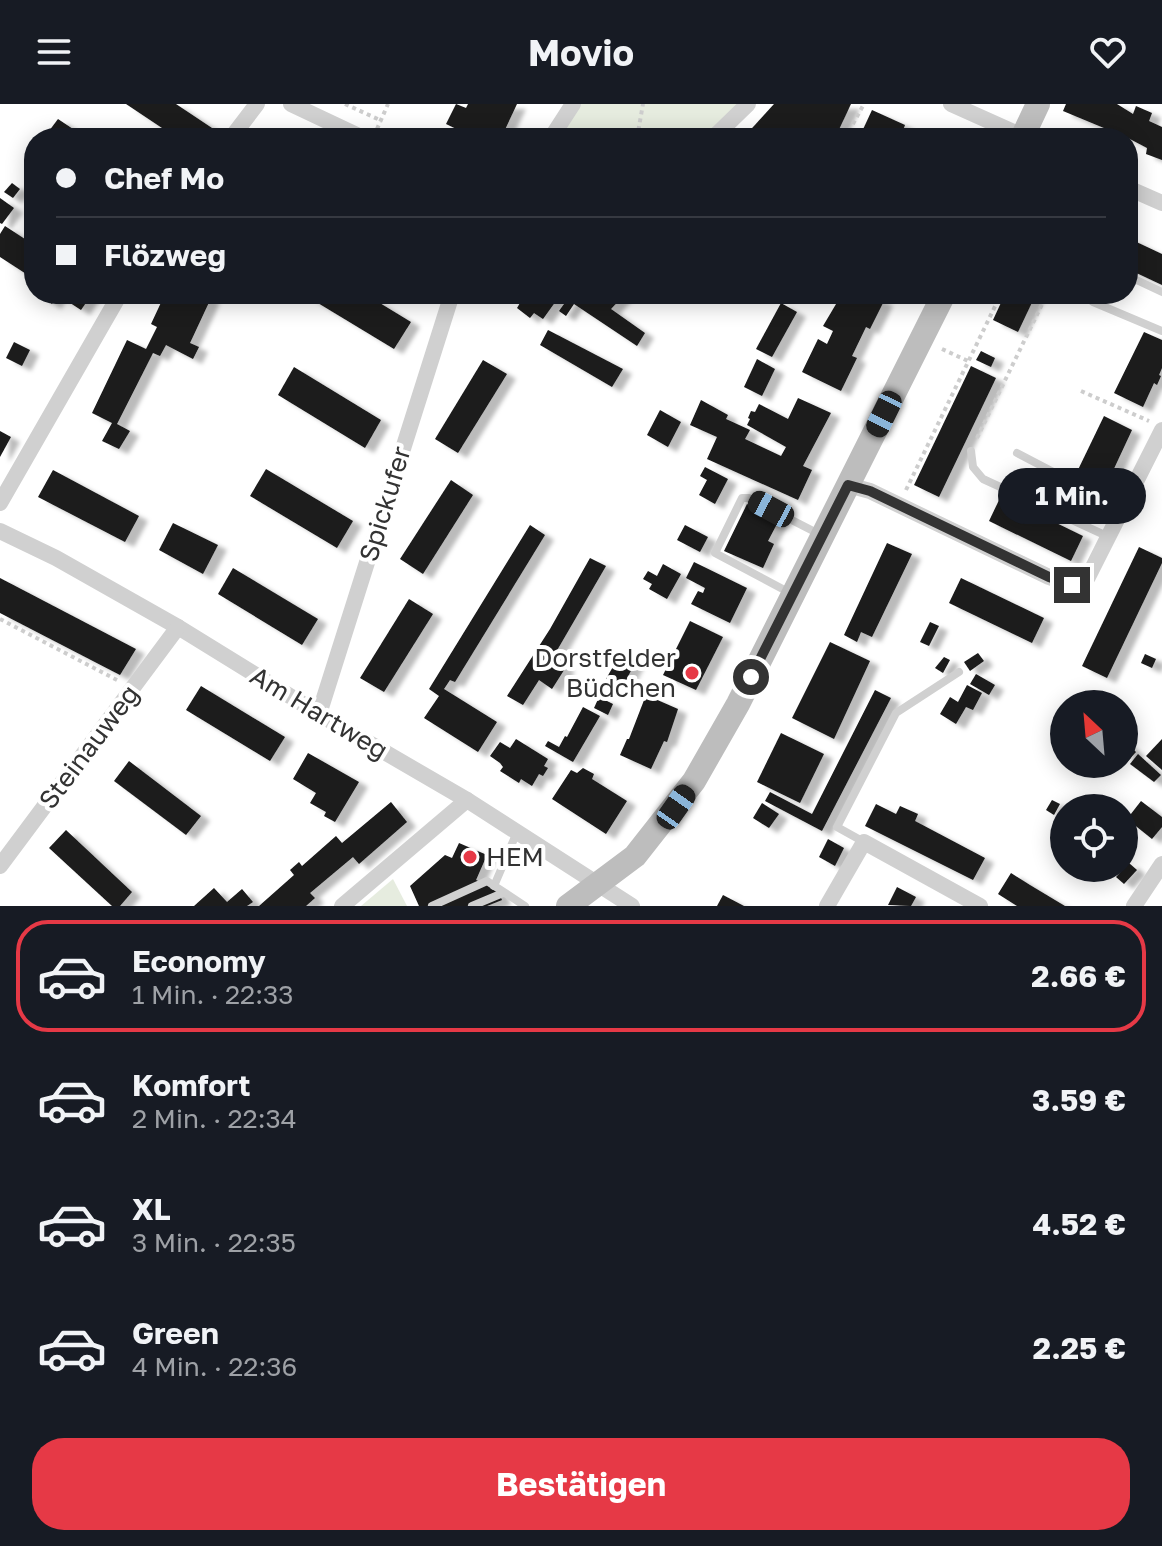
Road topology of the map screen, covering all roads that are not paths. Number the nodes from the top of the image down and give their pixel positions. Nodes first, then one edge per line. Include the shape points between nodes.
1 (257, 104) edge
2 (291, 104) edge
3 (573, 104) edge
4 (748, 104) edge
5 (951, 104) edge
6 (1038, 104) edge
7 (239, 128) edge
8 (342, 128) edge
9 (557, 128) edge
10 (723, 128) edge
11 (1004, 128) edge
12 (1028, 128) edge
13 (1138, 192) edge
14 (1162, 203) edge
15 (1138, 281) edge
16 (1162, 292) edge
17 (114, 304) edge
18 (449, 304) edge
19 (939, 304) edge
20 (1098, 304) edge
21 (1162, 331) edge
22 (1162, 429) edge
23 (971, 451) road end
24 (1017, 453) dead end
25 (848, 485) junction
26 (0, 503) edge
27 (1124, 509) junction
28 (0, 531) edge
29 (823, 535) junction
30 (1109, 537) junction
31 (793, 594) junction
32 (178, 627) junction
33 (959, 672) dead end
34 (319, 714) junction
35 (467, 800) junction
36 (517, 832) junction
37 (864, 842) junction
38 (1162, 864) edge
39 (0, 866) edge
40 (598, 885) junction
41 (494, 886) junction
42 (503, 893) junction
43 (342, 906) edge
44 (432, 906) edge
45 (472, 906) edge
46 (525, 906) edge
47 (568, 906) edge
48 (632, 906) edge
49 (827, 906) edge
50 (980, 906) edge
51 (1134, 906) edge

1 - 7 street
2 - 8 street
3 - 9 street
4 - 10 street
5 - 11 street
6 - 12 main road
13 - 14 street
15 - 16 lane
17 - 26 street
18 - 34 street, Spickufer
19 - 25 main road
20 - 21 lane
22 - 27 street
23 - 30 lane via 973,467 983,479
24 - 27 lane
25 - 29 main road
25 - 30 street via 1072,585 1088,577
27 - 30 street
28 - 32 street, Am Hartweg
29 - 31 main road
29 - 31 lane via 742,498 715,553
31 - 40 main road via 694,781 635,856
32 - 34 street, Am Hartweg
32 - 39 street, Steinauweg
33 - 37 lane via 896,713 837,827
34 - 35 street, Am Hartweg
35 - 36 street, Am Hartweg
35 - 43 street
36 - 40 street, Am Hartweg
36 - 41 lane
37 - 49 street
37 - 50 street
38 - 51 street
40 - 47 main road
40 - 48 street, Am Hartweg
41 - 42 lane
41 - 44 lane via 487,881
42 - 45 lane
42 - 46 lane

